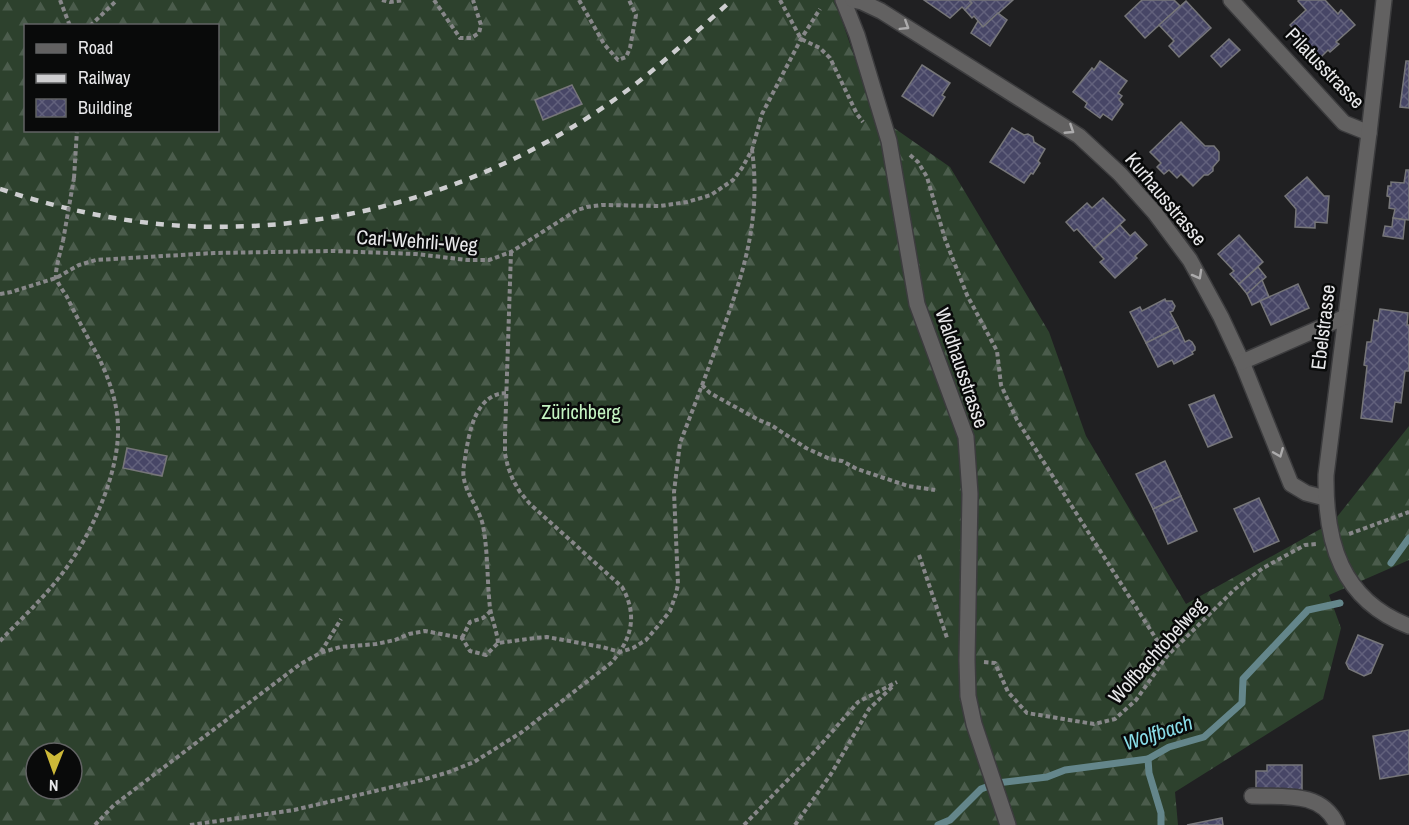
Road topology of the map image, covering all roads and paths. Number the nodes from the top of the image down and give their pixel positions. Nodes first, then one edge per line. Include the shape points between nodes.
1 (60, 0) edge
2 (117, 0) edge
3 (382, 0) edge
4 (404, 0) edge
5 (434, 0) edge
6 (473, 0) edge
7 (579, 0) edge
8 (629, 0) edge
9 (780, 0) edge
10 (843, 0) edge
11 (854, 0) edge
12 (1232, 0) edge
13 (1384, 0) edge
14 (875, 4) edge
15 (820, 9) dead end
16 (69, 24) edge
17 (92, 24) edge
18 (801, 39) junction
19 (77, 132) edge
20 (1369, 133) junction
21 (889, 141) junction
22 (752, 150) junction
23 (511, 252) junction
24 (56, 278) junction
25 (0, 294) edge
26 (1345, 317) junction
27 (1242, 362) junction
28 (702, 385) junction
29 (506, 393) junction
30 (935, 490) dead end
31 (1325, 498) junction
32 (1409, 512) edge
33 (1343, 536) dead end
34 (1317, 544) dead end
35 (919, 555) dead end
36 (491, 611) junction
37 (341, 619) dead end
38 (1409, 626) edge
39 (462, 638) junction
40 (0, 642) edge
41 (498, 643) junction
42 (950, 645) dead end
43 (620, 652) junction
44 (320, 653) junction
45 (1167, 656) junction
46 (995, 663) dead end
47 (1252, 796) dead end
48 (95, 825) edge
49 (190, 825) edge
50 (744, 825) edge
51 (795, 825) edge
52 (1008, 825) edge
53 (1337, 825) edge

1 - 16 path
2 - 17 path
3 - 4 path
5 - 6 path via 460,38 479,33 481,25
7 - 8 path via 604,44 618,60 626,57 630,48 636,15
9 - 18 path
10 - 21 street, Waldhausstrasse
11 - 14 street, Kurhausstrasse
12 - 20 street, Pilatusstrasse via 1344,123
13 - 20 street, Ebelstrasse
14 -> 27 street, Kurhausstrasse via 1079,136 1120,174 1190,260
15 - 18 path, Carl-Wehrli-Weg
18 - 21 path via 830,58 857,114 867,128
18 - 22 path, Carl-Wehrli-Weg via 762,114
19 - 24 path, bridge via 74,178
20 - 26 street, Ebelstrasse
21 - 45 path via 912,156 927,177 967,295 998,351 1001,385 1017,420
21 - 52 street, Waldhausstrasse via 917,304 966,437 970,494 968,696
22 - 23 path, Carl-Wehrli-Weg via 733,180 711,195 660,206 587,207
22 - 28 path via 755,173 750,244
23 - 24 path, Carl-Wehrli-Weg via 479,261 374,251 202,254 96,261
23 - 29 path
24 - 25 path, Carl-Wehrli-Weg
24 - 40 path via 110,384 116,407 117,445 104,494 79,550
26 - 27 street
26 - 31 street, Ebelstrasse
27 -> 31 street, Kurhausstrasse via 1291,484
28 - 30 path via 830,459 908,486
28 - 43 path via 677,460 676,594 670,611 646,640
29 - 36 path via 491,396 477,411 464,464 464,480 483,524
29 - 43 path via 505,454 520,492 628,597 631,624
31 - 38 street, Ebelstrasse via 1331,540 1356,589 1372,606
32 - 33 path
34 - 45 path, Wolfbachtobelweg via 1305,545 1263,568 1235,589
35 - 42 path
36 - 39 path via 470,622
36 - 41 path
37 - 44 path
39 - 41 path via 470,651 486,655
39 - 44 path via 425,631
41 - 43 path via 548,637
43 - 49 path via 522,732 450,772 294,810
44 - 48 path via 114,806
45 - 46 path, Wolfbachtobelweg via 1136,700 1115,719 1094,724 1027,713 1008,692
47 - 53 street via 1316,802 1329,810
50 - 51 path via 858,702 897,682 869,709

